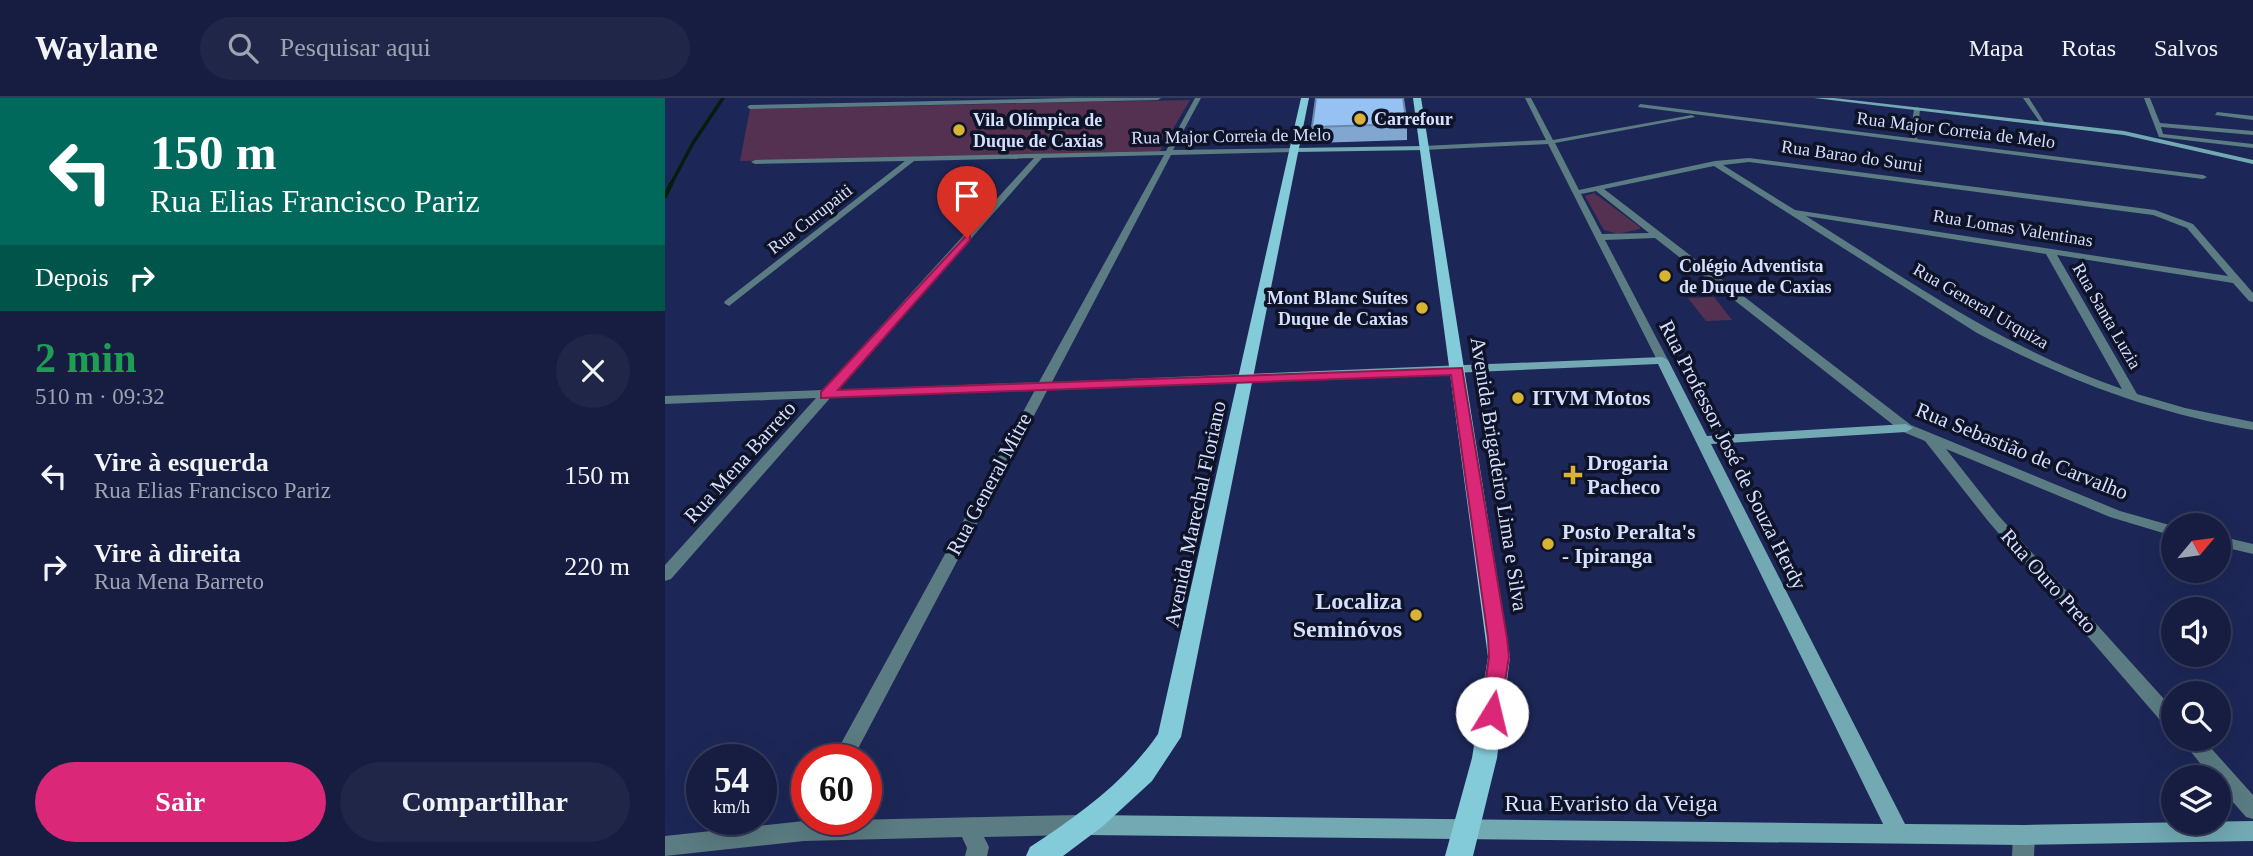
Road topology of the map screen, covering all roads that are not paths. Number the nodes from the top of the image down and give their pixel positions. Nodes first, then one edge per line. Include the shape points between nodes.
1 (862, 98) edge
2 (922, 98) edge
3 (1158, 98) edge
4 (1198, 98) edge
5 (1305, 98) edge
6 (1417, 98) edge
7 (1528, 98) edge
8 (1633, 98) edge
9 (1817, 98) edge
10 (1914, 98) edge
11 (2027, 98) edge
12 (2147, 98) edge
13 (979, 100) edge
14 (914, 104) junction
15 (851, 105) junction
16 (1640, 106) junction
17 (750, 107) dead end
18 (1917, 109) junction
19 (1705, 115) junction
20 (2253, 118) edge
21 (1653, 124) junction
22 (2045, 124) junction
23 (2159, 125) junction
24 (2211, 130) junction
25 (2253, 133) edge
26 (2156, 137) junction
27 (1913, 141) junction
28 (1551, 142) junction
29 (2253, 146) edge
30 (1423, 148) junction
31 (1295, 149) junction
32 (1168, 153) junction
33 (1040, 156) junction
34 (911, 160) junction
35 (755, 162) dead end
36 (2253, 162) edge
37 (1715, 163) junction
38 (2203, 177) dead end
39 (1597, 188) junction
40 (1575, 193) junction
41 (1786, 211) junction
42 (1658, 235) junction
43 (1602, 237) junction
44 (2050, 252) junction
45 (2236, 279) junction
46 (2252, 298) edge
47 (729, 303) dead end
48 (1661, 360) junction
49 (1457, 371) junction
50 (1246, 378) junction
51 (1042, 386) junction
52 (826, 395) junction
53 (2133, 398) junction
54 (665, 400) edge
55 (2253, 426) edge
56 (1906, 428) junction
57 (1930, 438) junction
58 (1703, 440) junction
59 (2161, 527) edge
60 (2231, 544) edge
61 (2253, 549) edge
62 (665, 575) edge
63 (2161, 707) edge
64 (851, 744) edge
65 (2201, 751) edge
66 (2253, 810) edge
67 (1085, 825) junction
68 (882, 826) edge
69 (791, 827) edge
70 (968, 828) junction
71 (1468, 829) junction
72 (2253, 831) edge
73 (1898, 832) junction
74 (665, 846) edge
75 (2024, 846) edge
76 (976, 856) edge
77 (1040, 856) edge
78 (1459, 856) edge

1 - 15 street
2 - 14 street
3 - 13 street
4 - 32 street, Rua General Mitre
5 - 31 main road, Avenida Marechal Floriano
6 - 30 main road, Avenida Brigadeiro Lima e Silva
7 - 28 street, Rua Professor José de Souza Herdy
8 - 16 street
9 - 18 main road
10 - 18 main road
11 - 22 street
12 - 23 street
13 - 14 street
14 - 15 street
15 - 17 street
16 - 19 street, Rua Major Correia de Melo
16 - 21 street
18 - 22 main road
18 - 27 street
19 - 21 street, Rua Major Correia de Melo
19 - 27 street, Rua Major Correia de Melo
20 - 24 street via 2218,110 2218,122
21 - 28 street, Rua Major Correia de Melo
22 - 26 main road
23 - 24 street
23 - 26 street
24 - 25 street
26 - 29 street
26 - 36 main road
27 - 38 street, Rua Major Correia de Melo
28 - 30 street, Rua Major Correia de Melo
28 - 40 street, Rua Professor José de Souza Herdy
30 - 31 main road, Rua Major Correia de Melo
30 - 49 main road, Avenida Brigadeiro Lima e Silva
31 - 32 street, Rua Major Correia de Melo
31 - 50 main road, Avenida Marechal Floriano
32 - 33 street, Rua Major Correia de Melo
32 - 51 street, Rua General Mitre
33 - 34 street, Rua Major Correia de Melo
33 - 52 street, Rua Mena Barreto
34 - 35 street, Rua Major Correia de Melo
34 - 47 street, Rua Curupaiti
37 - 39 street, Rua Barao do Surui
37 - 41 street, Rua General Urquiza
37 - 45 street, Rua Barao do Surui via 1766,160 2126,209 2183,222
39 - 40 street, Rua Barao do Surui
39 - 42 street, Rua Sebastião de Carvalho
40 - 43 street, Rua Professor José de Souza Herdy
41 - 44 street, Rua Lomas Valentinas
41 - 53 street, Rua General Urquiza via 1981,331 2066,373
42 - 43 street
42 - 56 street, Rua Sebastião de Carvalho
43 - 48 street, Rua Professor José de Souza Herdy
44 - 45 street, Rua Lomas Valentinas
44 - 53 street, Rua Santa Luzia
45 - 46 street
48 - 49 main road
48 - 58 main road, Rua Professor José de Souza Herdy
49 - 50 main road
49 - 71 main road, Avenida Brigadeiro Lima e Silva via 1499,657
50 - 51 street
50 - 67 main road, Avenida Marechal Floriano via 1169,737 1151,768
51 - 52 street
51 - 64 street, Rua General Mitre
52 - 54 street
52 - 62 street, Rua Mena Barreto
53 - 55 street, Rua General Urquiza via 2173,411
56 - 57 street, Rua Sebastião de Carvalho
56 - 58 main road
57 - 59 street, Rua Sebastião de Carvalho via 2115,514
57 - 63 street, Rua Ouro Preto via 1993,518
58 - 73 main road, Rua Professor José de Souza Herdy
60 - 61 street
65 - 66 street
67 - 70 street, Rua Evaristo da Veiga
67 - 71 main road, Rua Evaristo da Veiga
67 - 77 main road, Avenida Marechal Floriano
68 - 70 street, Rua Evaristo da Veiga
69 - 74 street, Rua Evaristo da Veiga
70 - 76 street via 978,847
71 - 73 main road, Rua Evaristo da Veiga
71 - 78 main road, Avenida Brigadeiro Lima e Silva
72 - 75 main road, Rua Evaristo da Veiga
73 - 75 main road, Rua Evaristo da Veiga

